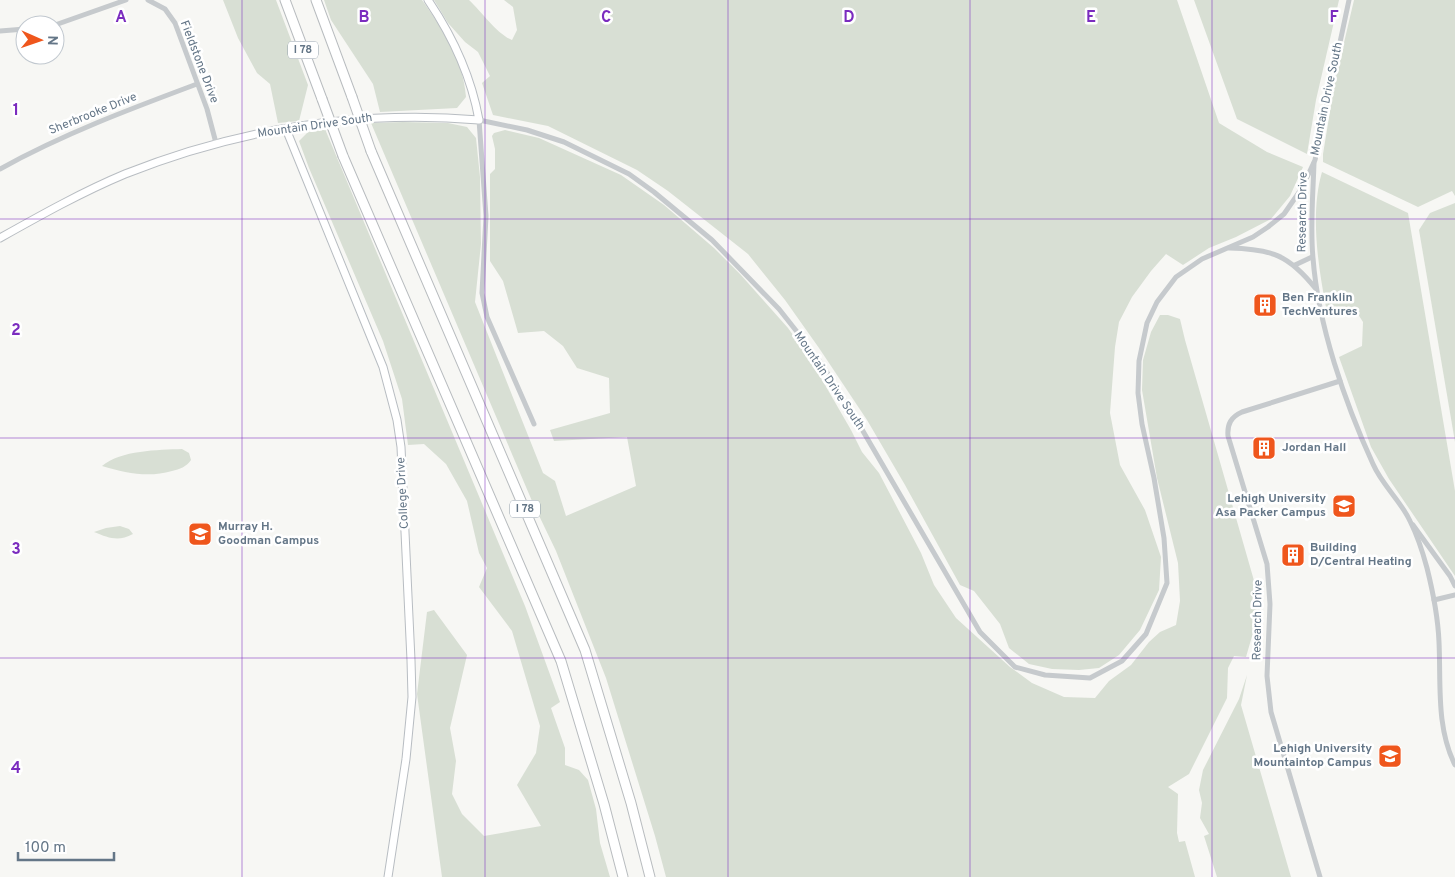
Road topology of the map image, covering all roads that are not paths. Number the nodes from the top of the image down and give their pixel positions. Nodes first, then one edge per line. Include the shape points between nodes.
1 (126, 0) edge
2 (148, 0) edge
3 (285, 0) edge
4 (316, 0) edge
5 (428, 0) edge
6 (1348, 0) edge
7 (65, 21) edge
8 (15, 30) edge
9 (0, 31) edge
10 (197, 84) junction
11 (479, 120) junction
12 (286, 129) junction
13 (216, 143) junction
14 (1314, 160) junction
15 (0, 169) edge
16 (0, 238) edge
17 (1227, 248) junction
18 (1312, 257) junction
19 (1295, 265) junction
20 (1317, 289) junction
21 (1340, 381) junction
22 (534, 424) dead end
23 (1410, 520) junction
24 (1455, 586) edge
25 (1455, 596) edge
26 (1434, 600) junction
27 (1455, 765) edge
28 (388, 877) edge
29 (623, 877) edge
30 (650, 877) edge
31 (1320, 877) edge

1 - 7 street
2 - 10 street, Fieldstone Drive via 170,15
3 - 29 highway, I 78, bridge via 343,156 561,661
4 - 30 highway, I 78, bridge via 371,151 586,650
5 - 11 street via 463,63
6 - 14 street, Mountain Drive South
8 - 9 street
10 - 13 street, Fieldstone Drive
10 - 15 street, Sherbrooke Drive via 82,128
11 - 12 street, Mountain Drive South via 394,117 335,121
11 - 17 street, Mountain Drive South via 564,142 630,174 712,240 779,309 823,366 980,632 1015,667 1045,675 1090,678 1122,661 1146,634 1167,584 1164,538 1138,393 1143,338 1157,302 1176,277 1202,258
11 - 22 street via 486,216 483,303
12 - 13 street, Mountain Drive South
12 - 28 street, College Drive via 383,367 401,447 412,697
13 - 16 street, Mountain Drive South via 124,174 52,208
14 - 17 street, Mountain Drive South via 1302,188 1284,214 1253,237
14 - 18 street, Research Drive
17 - 19 street, Mountain Drive South via 1263,250
18 - 19 street
18 - 20 street, Research Drive
19 - 20 street, Mountain Drive South
20 - 21 street, Research Drive
21 - 23 street, Research Drive via 1374,466
21 - 31 street, Research Drive via 1242,412 1232,418 1227,428 1267,564 1270,604 1267,676 1271,712
23 - 24 street
23 - 26 street, Research Drive
25 - 26 street
26 - 27 street, Research Drive via 1441,707 1449,752

